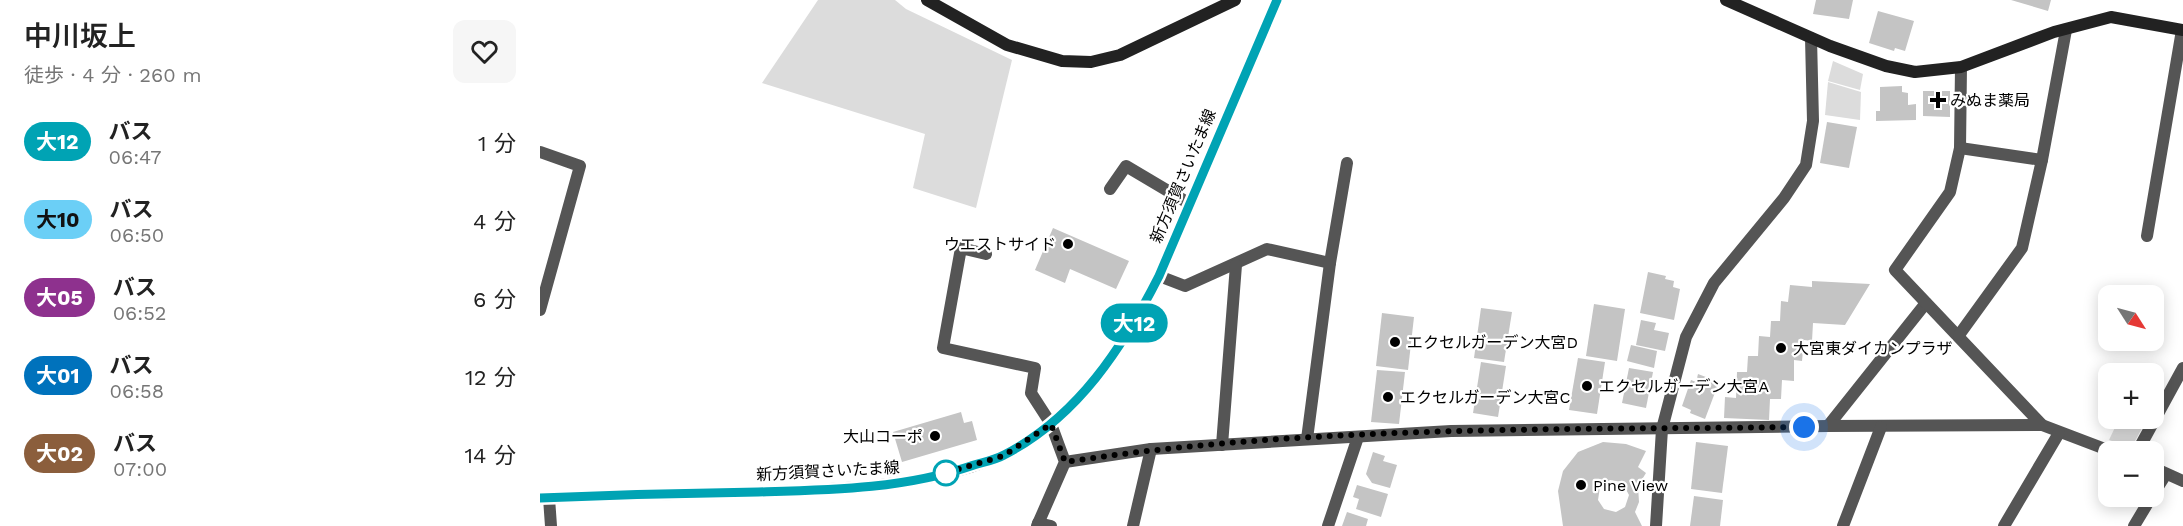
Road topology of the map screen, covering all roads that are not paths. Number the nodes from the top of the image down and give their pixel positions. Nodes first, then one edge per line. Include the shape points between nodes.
1 (927, 0) edge
2 (1234, 0) edge
3 (1277, 0) edge
4 (1726, 0) edge
5 (2066, 30) junction
6 (2183, 30) edge
7 (1812, 38) junction
8 (1961, 67) junction
9 (1960, 148) junction
10 (540, 152) edge
11 (2042, 160) junction
12 (1347, 163) dead end
13 (1110, 189) dead end
14 (1190, 204) junction
15 (2147, 236) dead end
16 (986, 254) dead end
17 (1330, 263) junction
18 (1236, 265) junction
19 (1159, 276) junction
20 (1926, 303) junction
21 (540, 310) edge
22 (1959, 335) junction
23 (2183, 368) edge
24 (1051, 424) junction
25 (2042, 425) junction
26 (1828, 426) junction
27 (1881, 427) junction
28 (1662, 429) junction
29 (2059, 433) junction
30 (1358, 436) junction
31 (1307, 439) junction
32 (2143, 441) edge
33 (1222, 446) junction
34 (2098, 447) edge
35 (1151, 449) junction
36 (1065, 462) junction
37 (2166, 474) joint
38 (2164, 477) edge
39 (2182, 478) edge
40 (545, 498) edge
41 (2146, 507) edge
42 (1037, 524) edge
43 (551, 526) edge
44 (1051, 526) edge
45 (1133, 526) edge
46 (1328, 526) edge
47 (1656, 526) edge
48 (1844, 526) edge
49 (2004, 526) edge
50 (2134, 526) edge

1 - 2 main road via 1007,45 1062,61 1081,62 1120,55
3 - 14 main road, 新方須賀さいたま線
4 - 7 main road
5 - 6 main road via 2111,17
5 - 8 main road
5 - 11 street
6 - 15 street
7 - 8 main road via 1886,66 1915,72
7 - 28 street via 1813,121 1806,165 1714,283 1686,337
8 - 9 street
9 - 11 street
9 - 20 street via 1950,192 1895,270
10 - 21 street via 580,166
11 - 22 street via 2022,248
12 - 17 street
13 - 14 street via 1126,166
14 - 19 main road, 新方須賀さいたま線
16 - 24 street via 961,248 943,348 1035,368 1031,393
17 - 18 street via 1267,249
17 - 31 street
18 - 19 street via 1185,286
18 - 33 street
19 - 24 main road, 新方須賀さいたま線 via 1121,345 1090,385
20 - 22 street
20 - 26 street
22 - 25 street
23 - 32 street
24 - 36 street
24 - 40 main road, 新方須賀さいたま線 via 1003,456 906,483 843,489
25 - 27 street
25 - 29 street
26 - 27 street
26 - 28 street
27 - 48 street
28 - 30 street
28 - 47 street
29 - 34 street
29 - 49 street
30 - 31 street
30 - 46 street
31 - 33 street
33 - 35 street
35 - 36 street
35 - 45 street
36 - 42 street
37 - 38 street
37 - 39 street
40 - 43 street
41 - 50 street
42 - 44 street

